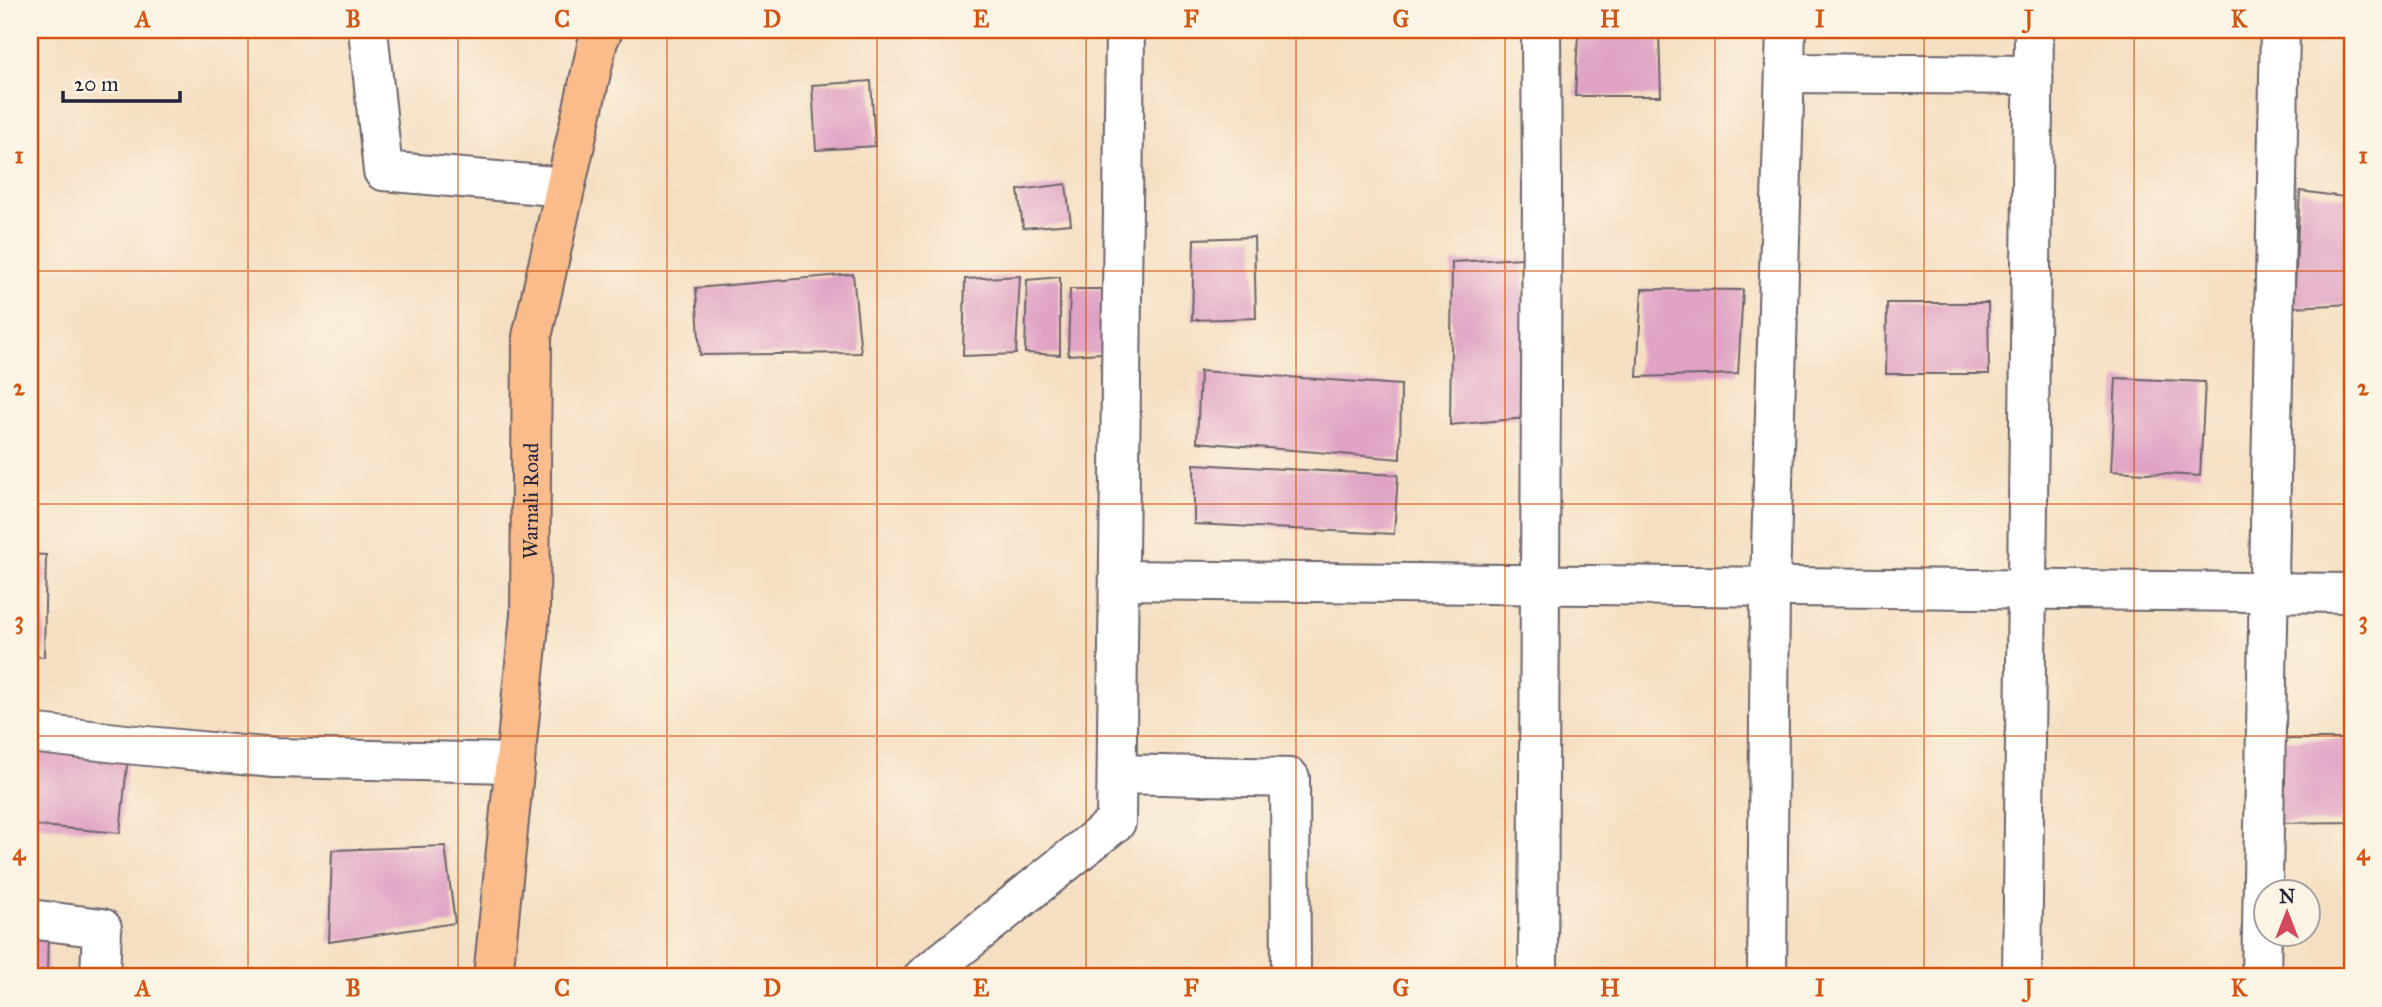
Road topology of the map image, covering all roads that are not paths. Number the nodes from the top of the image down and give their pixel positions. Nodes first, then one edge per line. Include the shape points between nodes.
1 (368, 30) edge
2 (603, 30) edge
3 (1125, 30) edge
4 (1541, 30) edge
5 (1786, 30) edge
6 (2034, 30) edge
7 (2280, 30) edge
8 (1787, 73) junction
9 (2033, 75) junction
10 (565, 187) junction
11 (1119, 580) junction
12 (1540, 584) junction
13 (1770, 586) junction
14 (2027, 589) junction
15 (2269, 592) junction
16 (2352, 593) edge
17 (30, 733) edge
18 (515, 763) junction
19 (1117, 774) junction
20 (30, 919) edge
21 (100, 977) edge
22 (493, 977) edge
23 (923, 977) edge
24 (1290, 977) edge
25 (1538, 977) edge
26 (1767, 977) edge
27 (2022, 977) edge
28 (2261, 977) edge

1 - 10 street via 383,171
2 - 10 main road, Warnali Road
3 - 11 street
4 - 12 street
5 - 8 street
6 - 9 street
7 - 15 street
8 - 9 street
8 - 13 street
9 - 14 street
10 - 18 main road, Warnali Road via 531,337 530,615
11 - 12 street
11 - 19 street
12 - 13 street
12 - 25 street
13 - 14 street
13 - 26 street
14 - 15 street
14 - 27 street
15 - 16 street
15 - 28 street
17 - 18 street via 274,758
18 - 22 main road, Warnali Road
19 - 23 street via 1116,822
19 - 24 street via 1290,778
20 - 21 street via 102,928

